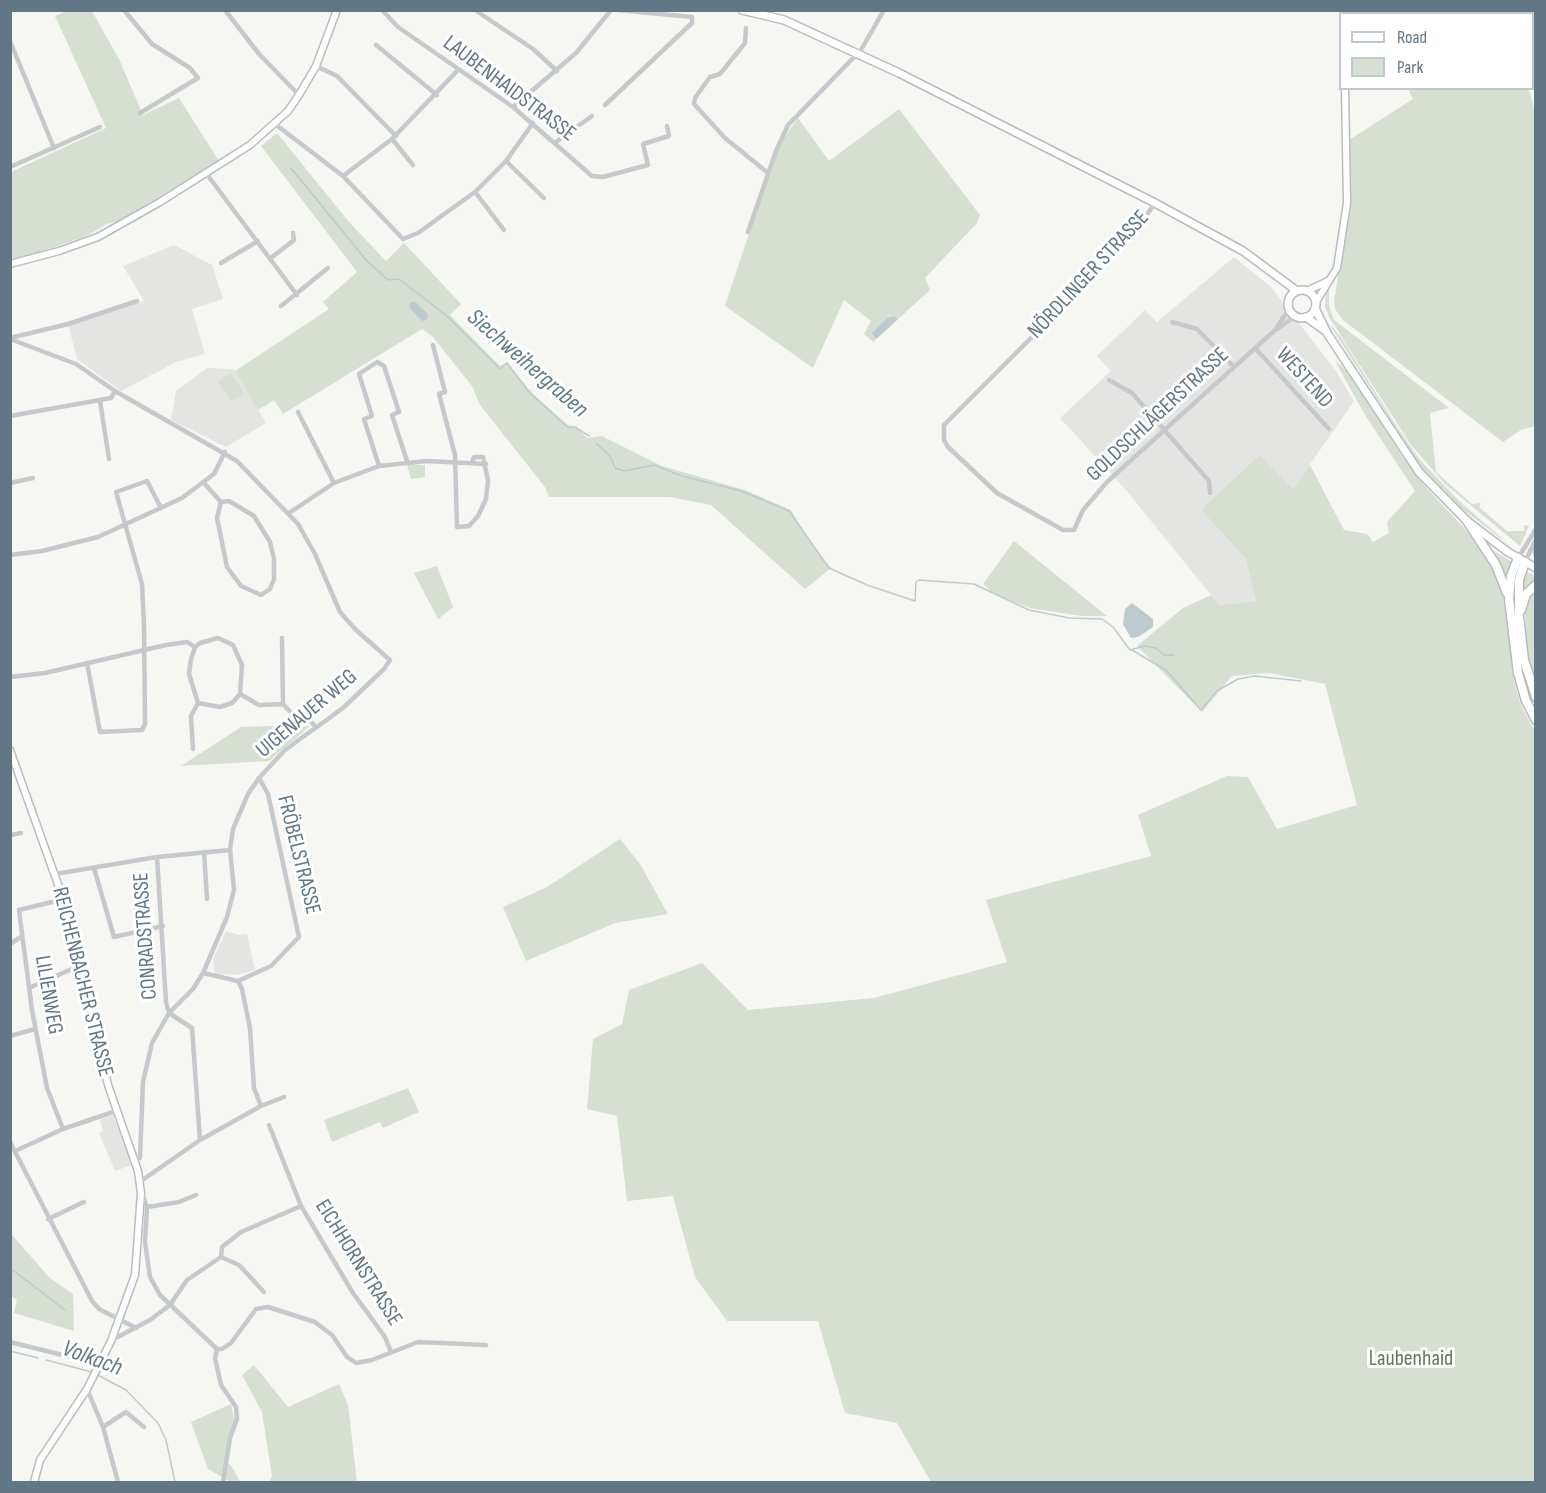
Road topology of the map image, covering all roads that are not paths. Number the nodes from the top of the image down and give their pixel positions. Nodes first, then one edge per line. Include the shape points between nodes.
1 (124, 10) edge
2 (225, 10) edge
3 (337, 10) edge
4 (382, 10) edge
5 (475, 10) edge
6 (611, 10) edge
7 (618, 10) edge
8 (742, 10) edge
9 (884, 10) edge
10 (746, 28) dead end
11 (10, 41) edge
12 (375, 45) dead end
13 (858, 53) junction
14 (316, 66) junction
15 (458, 70) junction
16 (557, 71) junction
17 (1345, 90) edge
18 (437, 94) junction
19 (299, 95) junction
20 (605, 105) dead end
21 (513, 107) junction
22 (140, 113) dead end
23 (592, 116) dead end
24 (533, 123) junction
25 (275, 124) junction
26 (667, 126) dead end
27 (100, 127) dead end
28 (394, 138) junction
29 (556, 142) junction
30 (54, 148) junction
31 (506, 161) junction
32 (413, 165) dead end
33 (10, 166) edge
34 (206, 173) junction
35 (768, 173) junction
36 (343, 176) junction
37 (475, 192) junction
38 (544, 198) dead end
39 (1155, 203) junction
40 (504, 230) dead end
41 (748, 232) dead end
42 (293, 233) dead end
43 (258, 241) junction
44 (271, 258) junction
45 (221, 263) dead end
46 (10, 264) edge
47 (328, 268) dead end
48 (1273, 275) junction
49 (1329, 280) junction
50 (1297, 291) junction
51 (1307, 291) junction
52 (297, 295) junction
53 (1289, 298) junction
54 (137, 301) dead end
55 (1316, 305) junction
56 (281, 306) dead end
57 (1289, 309) junction
58 (1296, 316) junction
59 (1306, 317) junction
60 (1172, 322) dead end
61 (1274, 331) junction
62 (1327, 333) junction
63 (10, 339) edge
64 (433, 345) dead end
65 (1256, 349) junction
66 (1234, 367) junction
67 (1109, 380) dead end
68 (115, 391) junction
69 (99, 400) junction
70 (298, 412) dead end
71 (10, 416) edge
72 (1329, 429) dead end
73 (1165, 430) junction
74 (225, 452) junction
75 (109, 459) dead end
76 (407, 461) junction
77 (454, 464) junction
78 (472, 464) junction
79 (486, 464) junction
80 (379, 466) junction
81 (33, 478) dead end
82 (10, 483) edge
83 (204, 483) junction
84 (334, 483) junction
85 (1210, 493) dead end
86 (221, 502) junction
87 (161, 508) junction
88 (289, 513) junction
89 (1467, 521) junction
90 (127, 524) junction
91 (1536, 529) edge
92 (1074, 530) joint
93 (1534, 541) edge
94 (10, 555) edge
95 (1536, 557) edge
96 (1521, 560) junction
97 (1536, 568) edge
98 (1536, 585) edge
99 (1509, 599) junction
100 (1519, 616) junction
101 (282, 638) dead end
102 (195, 648) junction
103 (144, 649) junction
104 (87, 663) junction
105 (10, 677) edge
106 (240, 694) junction
107 (1536, 697) edge
108 (198, 704) junction
109 (284, 704) junction
110 (1536, 720) edge
111 (316, 728) junction
112 (192, 749) dead end
113 (10, 750) edge
114 (258, 778) junction
115 (21, 833) dead end
116 (10, 835) edge
117 (230, 850) junction
118 (204, 852) junction
119 (157, 857) junction
120 (94, 868) junction
121 (55, 874) junction
122 (64, 899) junction
123 (207, 899) dead end
124 (163, 926) junction
125 (21, 937) junction
126 (10, 944) edge
127 (81, 965) junction
128 (203, 974) junction
129 (238, 981) junction
130 (31, 987) junction
131 (169, 1013) junction
132 (35, 1029) junction
133 (10, 1036) edge
134 (284, 1097) dead end
135 (261, 1106) junction
136 (117, 1111) junction
137 (269, 1125) dead end
138 (63, 1129) junction
139 (200, 1140) junction
140 (10, 1142) edge
141 (15, 1151) junction
142 (134, 1160) junction
143 (141, 1180) junction
144 (141, 1193) junction
145 (196, 1195) dead end
146 (84, 1202) dead end
147 (302, 1206) junction
148 (147, 1207) junction
149 (48, 1219) junction
150 (221, 1257) junction
151 (264, 1292) dead end
152 (170, 1305) junction
153 (118, 1320) junction
154 (136, 1328) junction
155 (111, 1341) junction
156 (10, 1342) edge
157 (486, 1345) dead end
158 (217, 1349) junction
159 (391, 1352) junction
160 (99, 1365) junction
161 (87, 1389) junction
162 (103, 1427) junction
163 (144, 1427) dead end
164 (34, 1482) edge
165 (118, 1482) edge
166 (223, 1482) edge

1 - 22 street via 152,44 190,68 198,78
2 - 19 street via 259,54
3 - 14 main road
4 - 15 street, LAUBENHAIDSTRASSE
5 - 16 street via 533,49
6 - 16 street via 591,38
7 - 20 street via 692,17 692,23
8 - 13 main road, NÖRDLINGER STRASSE via 784,20
9 - 13 street
10 - 35 street via 745,44 720,74 710,77 694,104 726,138
11 - 30 street
12 - 18 street
13 - 35 street via 788,125
13 - 39 main road, NÖRDLINGER STRASSE
14 - 19 main road
14 - 28 street via 337,76
15 - 18 street
15 - 21 street, LAUBENHAIDSTRASSE
16 - 21 street
17 - 49 main road via 1347,203 1337,268
18 - 28 street
19 - 25 main road
21 - 24 street, LAUBENHAIDSTRASSE
23 - 29 street
24 - 29 street, LAUBENHAIDSTRASSE
24 - 31 street
25 - 34 main road
25 - 36 street
26 - 29 street, LAUBENHAIDSTRASSE via 669,136 643,144 648,165 603,177 592,176
27 - 30 street
28 - 32 street
28 - 36 street
30 - 33 street
31 - 37 street
31 - 38 street
34 - 43 street
34 - 46 main road via 98,237
35 - 41 street
36 - 37 street via 399,237 407,239
37 - 40 street
39 - 48 main road via 1243,252
39 - 92 street, NÖRDLINGER STRASSE via 1084,285 944,425 948,447 997,493 1064,530
42 - 44 street via 294,240
43 - 44 street
43 - 45 street
44 - 52 street
47 - 52 street
48 - 50 main road
48 - 53 main road
49 - 51 main road
49 - 55 main road
50 - 51 main road
50 - 53 main road
51 - 55 main road
52 - 56 street
53 - 57 main road
54 - 63 street
55 - 59 main road
55 - 62 main road
57 - 58 main road
57 - 61 street, GOLDSCHLÄGERSTRASSE
58 - 59 main road
58 - 61 street, GOLDSCHLÄGERSTRASSE
59 - 62 main road
60 - 66 street via 1197,329
61 - 65 street, GOLDSCHLÄGERSTRASSE
62 - 89 main road via 1407,456
63 - 68 street via 76,364
64 - 77 street via 445,392 439,394
65 - 66 street, GOLDSCHLÄGERSTRASSE
65 - 72 street, WESTEND
66 - 73 street, GOLDSCHLÄGERSTRASSE
67 - 73 street via 1132,393
68 - 69 street via 111,398
68 - 74 street
69 - 71 street
69 - 75 street
70 - 84 street
73 - 85 street via 1209,481
73 - 92 street, GOLDSCHLÄGERSTRASSE via 1107,482 1083,510
74 - 83 street via 214,474
74 - 88 street
76 - 77 street
76 - 80 street
76 - 80 street via 392,415 399,412 384,366 377,362 359,374 372,416 364,419
77 - 78 street
77 - 79 street via 457,526 469,526 482,508 488,480
78 - 79 street
78 - 79 street via 479,455
80 - 84 street
81 - 82 street
83 - 86 street
83 - 87 street
84 - 88 street
86 - 86 street via 229,501 254,516 270,542 274,579 270,589 261,595 241,586 227,567 217,518
87 - 90 street
87 - 90 street via 147,480 116,492
88 - 111 street, UIGENAUER WEG via 306,537 340,612 390,660 371,683
89 - 96 main road
89 - 99 highway via 1496,565
90 - 94 street via 79,543
90 - 103 street via 142,584
91 - 96 street
93 - 95 street
93 - 96 street
96 - 97 main road
96 - 99 highway via 1511,576
96 - 100 highway
98 - 100 highway via 1526,594
99 - 110 highway via 1518,673
100 - 107 highway via 1524,660
101 - 109 street
102 - 103 street via 187,642
102 - 106 street via 207,639 218,638 232,645 242,665
102 - 108 street via 189,674
103 - 104 street
103 - 104 street via 145,724 137,732 100,732
104 - 105 street
106 - 108 street via 232,703 220,707
106 - 109 street via 259,705
108 - 112 street via 191,716
109 - 111 street via 297,719 310,721
111 - 114 street, UIGENAUER WEG via 285,750
113 - 121 main road, REICHENBACHER STRASSE
114 - 117 street, UIGENAUER WEG via 234,829
114 - 129 street, FRÖBELSTRASSE via 268,794 299,937 271,966
115 - 116 street
117 - 118 street
117 - 128 street, UIGENAUER WEG via 234,890
118 - 119 street
118 - 123 street
119 - 120 street
119 - 124 street, CONRADSTRASSE
120 - 121 street
120 - 124 street via 114,937
121 - 122 main road, REICHENBACHER STRASSE
122 - 125 street, LILIENWEG via 19,910
122 - 127 main road, REICHENBACHER STRASSE
124 - 131 street, CONRADSTRASSE
125 - 126 street
125 - 130 street, LILIENWEG
127 - 130 street
127 - 136 main road, REICHENBACHER STRASSE via 98,1047
128 - 129 street
128 - 131 street, UIGENAUER WEG
129 - 135 street via 246,1001 254,1088
130 - 132 street, LILIENWEG
131 - 139 street via 192,1028
131 - 142 street, UIGENAUER WEG via 152,1043 146,1064 140,1158
132 - 133 street
132 - 138 street, LILIENWEG via 47,1088
134 - 135 street
135 - 139 street
136 - 138 street
136 - 142 main road, REICHENBACHER STRASSE
137 - 147 street, EICHHORNSTRASSE
138 - 141 street
139 - 143 street
140 - 141 street
141 - 149 street
142 - 143 main road, REICHENBACHER STRASSE
143 - 144 main road, REICHENBACHER STRASSE
144 - 148 street
144 - 153 main road, REICHENBACHER STRASSE via 135,1275
145 - 148 street
146 - 149 street
147 - 150 street via 241,1232 222,1247
147 - 159 street, EICHHORNSTRASSE
148 - 152 street via 145,1242 150,1277
149 - 153 street via 92,1302
150 - 151 street via 239,1265
150 - 152 street via 188,1280
152 - 154 street
152 - 158 street
153 - 154 street
153 - 155 main road, REICHENBACHER STRASSE
154 - 155 street
155 - 160 main road, REICHENBACHER STRASSE
156 - 160 street
157 - 159 street via 418,1342
158 - 159 street via 231,1343 256,1309 268,1307 315,1322 332,1335 346,1358 356,1363
158 - 166 street via 221,1385 236,1407 237,1419
160 - 161 main road, REICHENBACHER STRASSE
161 - 162 street
161 - 164 main road, REICHENBACHER STRASSE via 40,1460
162 - 163 street via 126,1412
162 - 165 street

